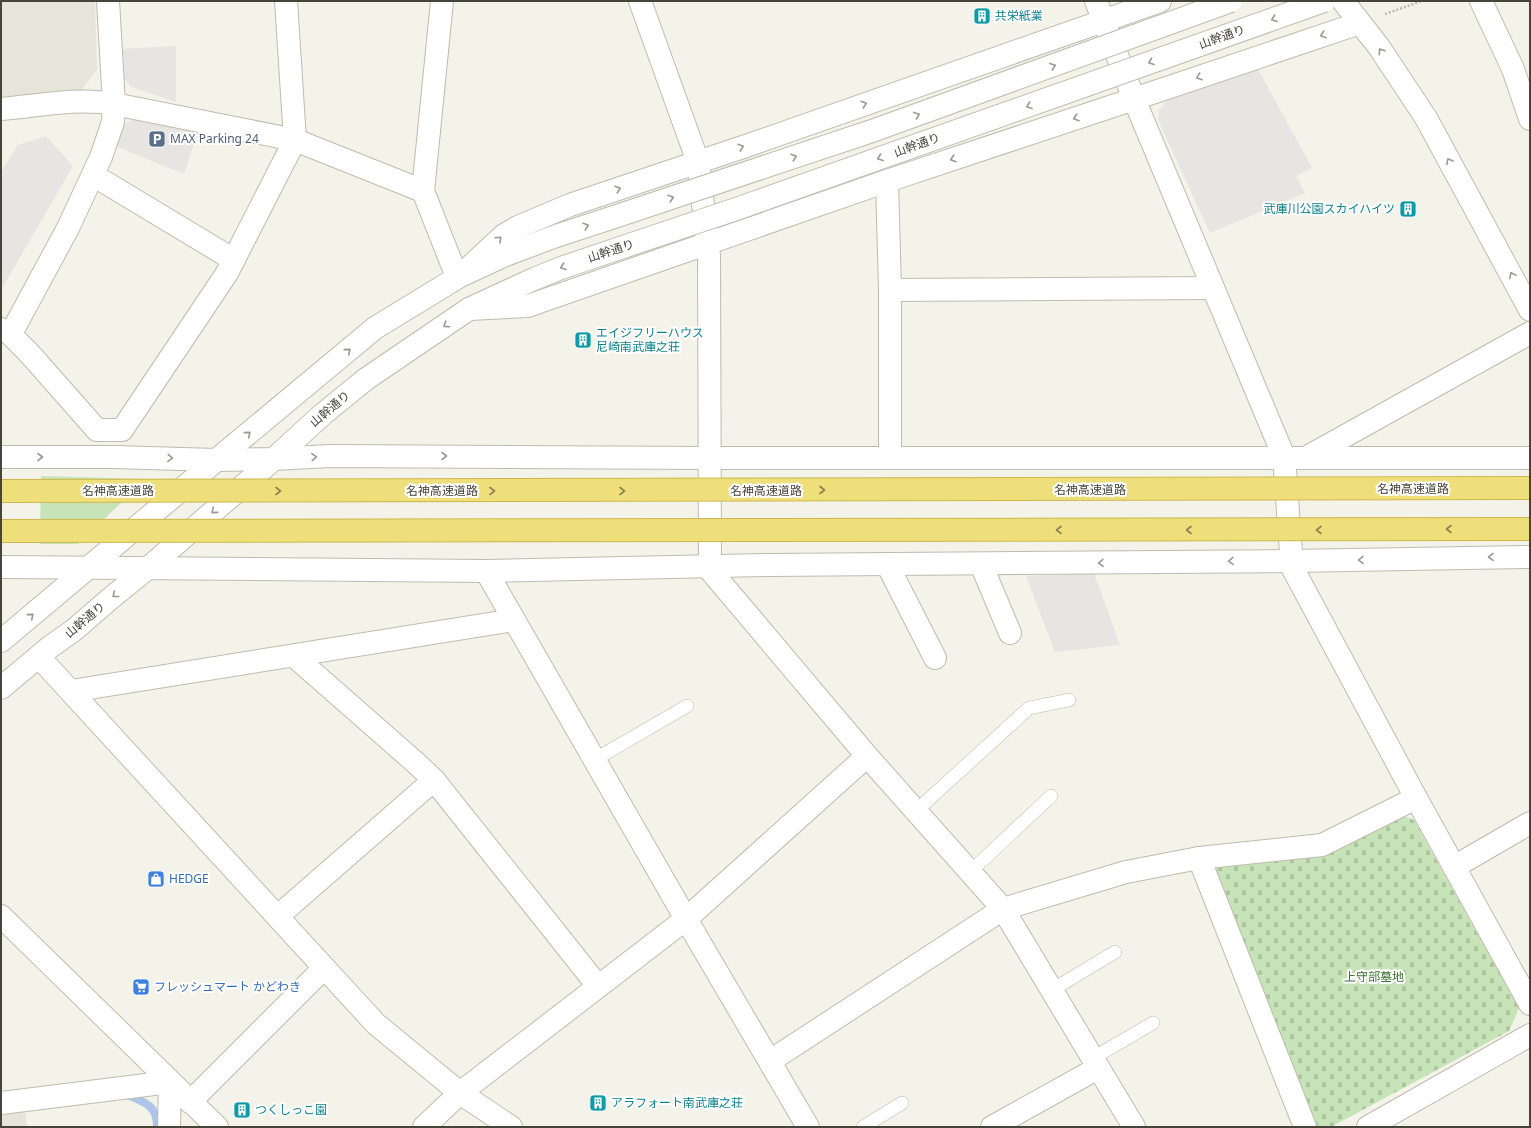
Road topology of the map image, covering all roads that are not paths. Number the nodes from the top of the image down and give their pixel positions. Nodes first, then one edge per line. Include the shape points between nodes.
1 (108, 1) edge
2 (286, 1) edge
3 (442, 1) edge
4 (640, 1) edge
5 (1096, 1) edge
6 (1160, 1) edge
7 (1231, 1) edge
8 (1324, 1) edge
9 (1343, 1) edge
10 (1481, 1) edge
11 (1104, 22) junction
12 (1360, 23) junction
13 (1134, 100) junction
14 (114, 104) junction
15 (1, 109) edge
16 (1530, 119) edge
17 (295, 140) junction
18 (698, 162) junction
19 (93, 174) junction
20 (887, 181) junction
21 (423, 191) junction
22 (708, 244) junction
23 (234, 260) junction
24 (459, 276) junction
25 (1212, 288) junction
26 (890, 290) junction
27 (469, 309) junction
28 (1530, 310) edge
29 (5, 331) edge
30 (1530, 334) edge
31 (109, 430) junction
32 (1, 457) edge
33 (114, 457) junction
34 (890, 457) junction
35 (1284, 457) junction
36 (1307, 457) junction
37 (710, 458) junction
38 (1530, 458) edge
39 (273, 459) junction
40 (217, 460) junction
41 (1530, 488) edge
42 (1, 491) edge
43 (1530, 529) edge
44 (1, 531) edge
45 (1530, 557) edge
46 (1291, 561) junction
47 (887, 564) junction
48 (981, 564) junction
49 (710, 566) junction
50 (1, 567) edge
51 (89, 568) junction
52 (148, 568) junction
53 (486, 571) junction
54 (514, 620) junction
55 (1010, 633) dead end
56 (1, 642) edge
57 (294, 656) junction
58 (39, 657) junction
59 (935, 658) dead end
60 (1, 688) edge
61 (71, 691) junction
62 (1069, 700) dead end
63 (688, 706) dead end
64 (867, 756) junction
65 (594, 760) junction
66 (434, 780) junction
67 (1051, 796) dead end
68 (1416, 798) junction
69 (916, 811) junction
70 (1530, 823) edge
71 (1199, 858) junction
72 (1454, 867) junction
73 (970, 872) junction
74 (1003, 909) junction
75 (1, 916) edge
76 (278, 916) junction
77 (686, 919) junction
78 (1115, 952) dead end
79 (324, 968) junction
80 (598, 986) junction
81 (1052, 990) junction
82 (1530, 1004) edge
83 (1153, 1023) dead end
84 (1530, 1035) edge
85 (770, 1061) junction
86 (1095, 1063) junction
87 (170, 1082) junction
88 (460, 1093) junction
89 (190, 1102) junction
90 (1, 1103) edge
91 (902, 1103) dead end
92 (169, 1127) edge
93 (216, 1127) edge
94 (424, 1127) edge
95 (511, 1127) edge
96 (808, 1127) edge
97 (864, 1127) edge
98 (992, 1127) edge
99 (1134, 1127) edge
100 (1305, 1127) edge
101 (1368, 1127) edge

1 - 14 street
2 - 17 street
3 - 21 street
4 - 18 street
5 - 11 street
6 - 11 street
24 -> 7 street, bridge via 556,236 872,131
8 -> 27 street, 山幹通り, bridge via 739,208 554,270
9 - 12 street
10 - 16 street via 1513,69
11 - 13 street
18 -> 11 street
12 -> 13 street
28 -> 12 street via 1426,118
13 -> 20 street
13 - 25 street
14 - 15 street via 98,101
14 - 17 street
14 - 19 street via 113,122
17 - 21 street
17 - 23 street
18 - 22 street
24 -> 18 street via 504,235 518,227 570,205
19 - 23 street
19 - 29 street via 68,228 14,328
20 - 22 street
20 - 26 street
21 - 24 street
22 - 27 street via 528,306
22 - 37 street
23 - 31 street via 122,430
40 -> 24 street via 375,328
25 - 26 street
25 - 35 street
26 - 34 street
27 -> 39 street, 山幹通り via 366,379
29 - 31 street via 97,430
30 - 36 street
31 - 33 street
32 -> 33 street
33 -> 40 street
34 - 35 street
34 - 37 street
35 - 36 street
35 - 46 street
36 - 38 street
39 -> 37 street via 330,456
37 - 49 street
39 - 40 street
39 -> 52 street, 山幹通り
40 - 51 street
42 -> 41 highway, 名神高速道路, bridge
43 -> 44 highway, bridge
45 -> 46 street
46 -> 48 street
46 - 68 street
47 - 48 street
47 - 49 street
47 - 59 street
48 - 55 street
49 - 53 street
49 - 64 street via 710,570
50 - 51 street
51 - 52 street
56 -> 51 street
52 - 53 street
52 -> 58 street, 山幹通り
53 - 54 street
54 - 57 street
54 - 65 street
57 - 61 street
57 - 66 street
58 - 60 street, 山幹通り
58 - 61 street
61 - 76 street
62 - 69 lane via 1029,708
63 - 65 lane
64 - 69 street
64 - 77 street
65 - 77 street
66 - 76 street
66 - 80 street
67 - 73 lane
68 - 71 street via 1322,845
68 - 72 street
69 - 73 street
70 - 72 street
71 - 74 street via 1126,872
71 - 100 street
72 - 82 street
73 - 74 street
74 - 81 street
74 - 85 street
75 - 87 street
76 - 79 street
77 - 80 street
77 - 85 street
78 - 81 lane
79 - 88 street via 376,1024
79 - 89 street
80 - 88 street
81 - 86 street
83 - 86 lane
84 - 101 street
85 - 96 street
86 - 98 street
86 - 99 street
87 - 89 street
87 - 90 street
87 - 92 street
88 - 94 street
88 - 95 street
89 - 93 street
91 - 97 lane

